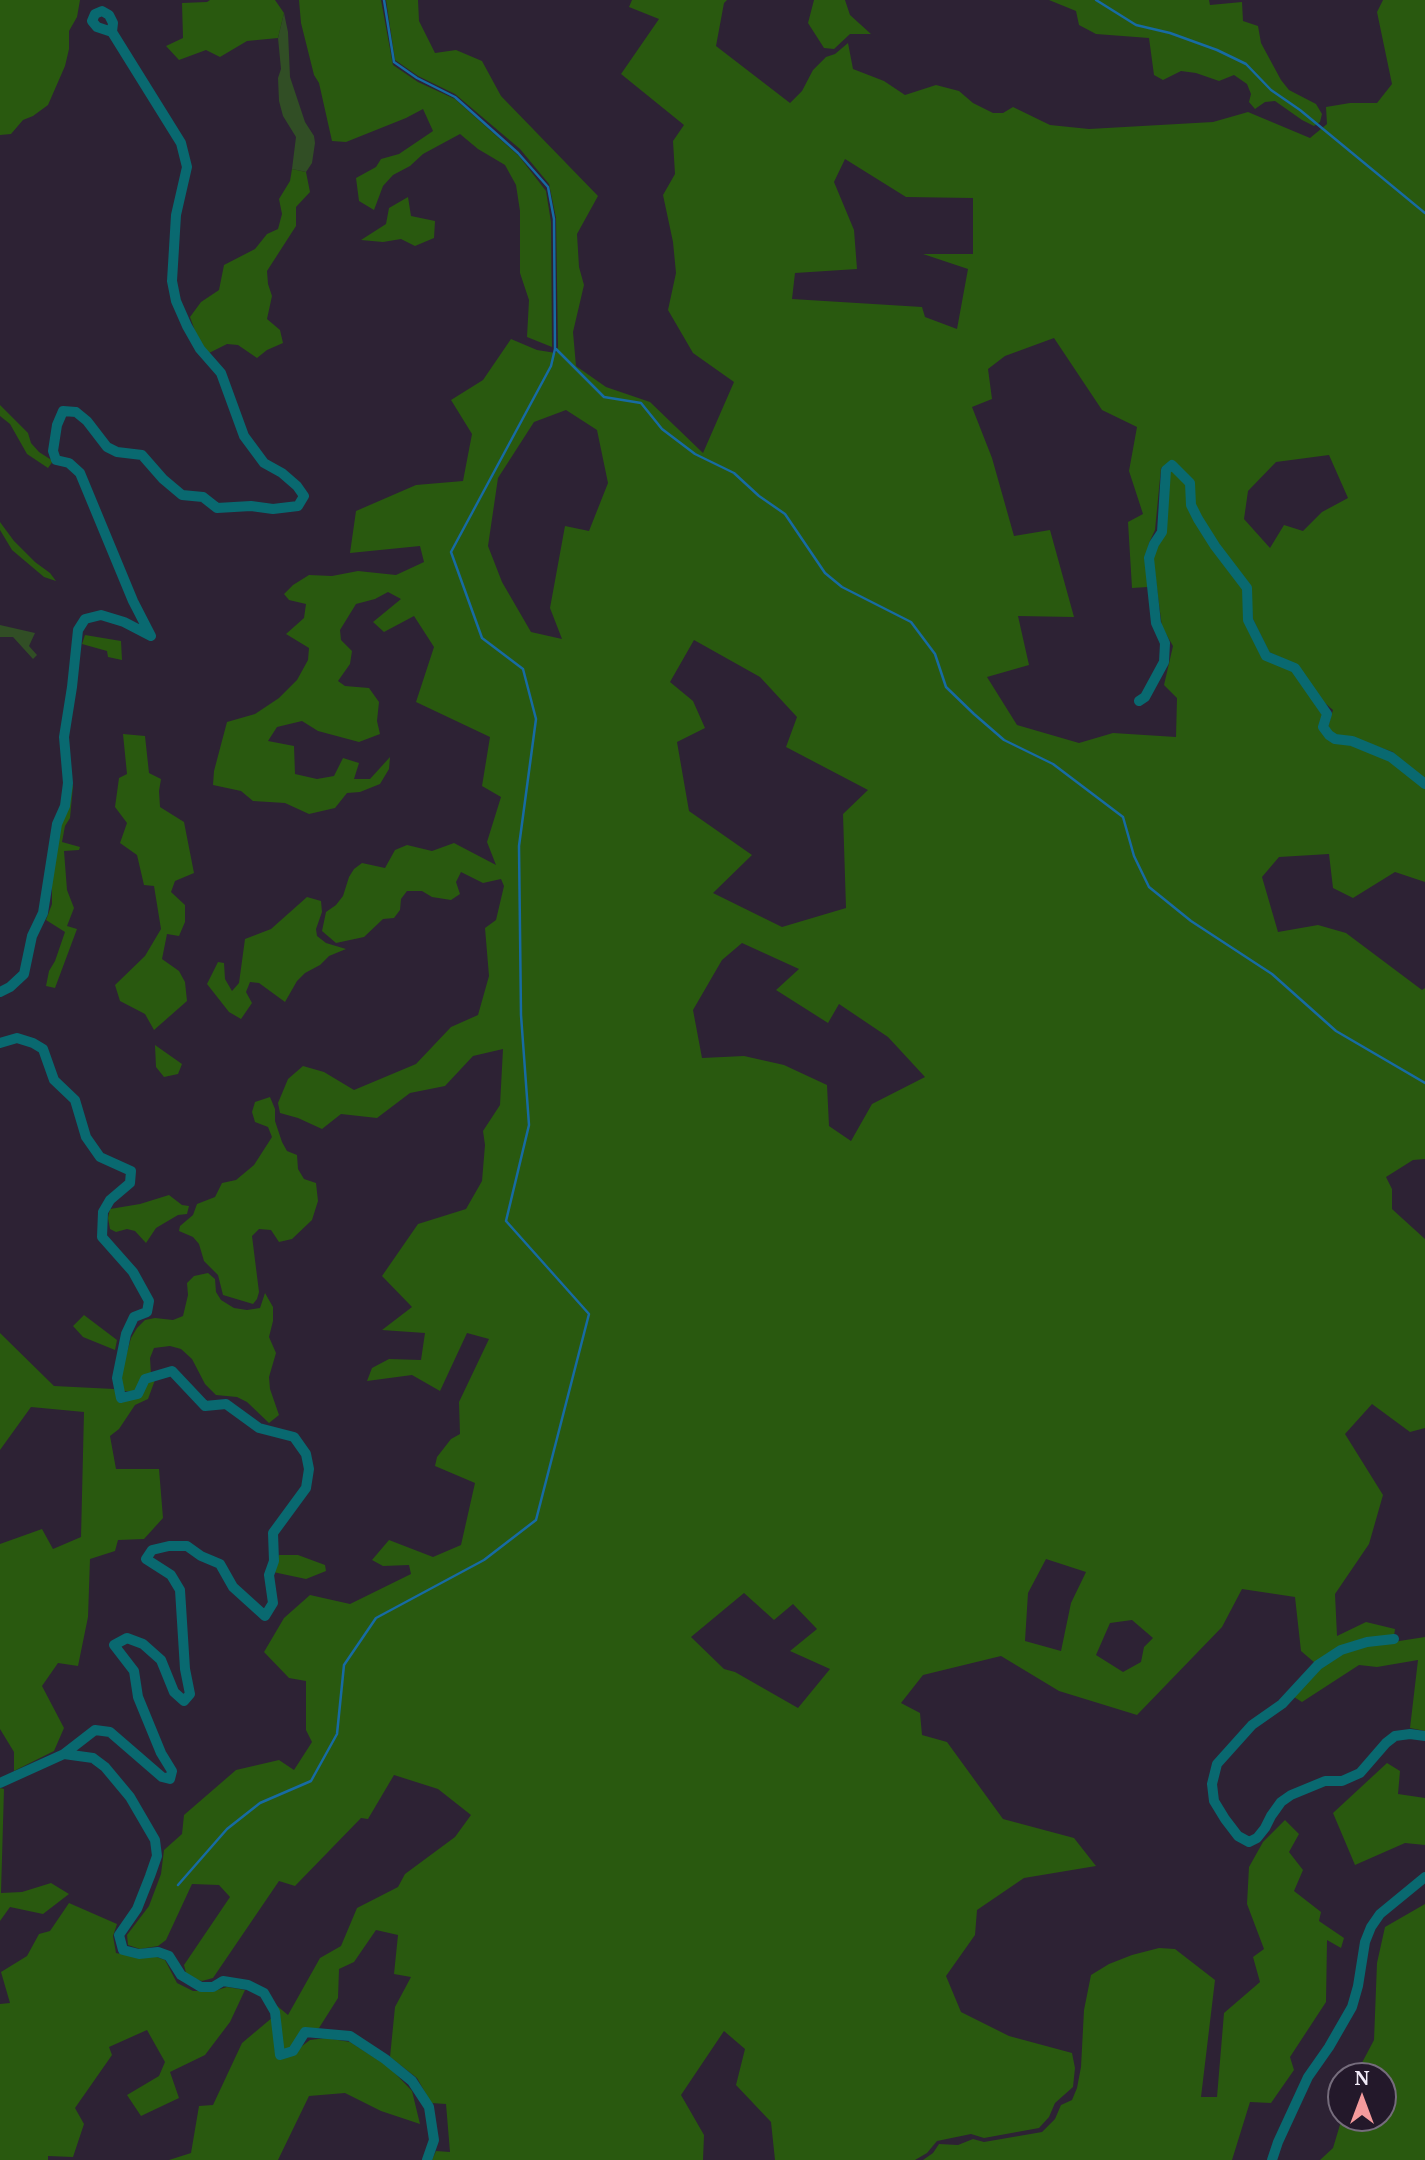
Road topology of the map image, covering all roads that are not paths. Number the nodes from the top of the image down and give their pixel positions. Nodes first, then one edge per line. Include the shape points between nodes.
1 (112, 32) dead end
2 (1139, 701) dead end
3 (1425, 785) edge
4 (0, 992) edge
5 (0, 1043) edge
6 (1394, 1639) dead end
7 (1425, 1736) edge
8 (64, 1754) junction
9 (0, 1783) edge
10 (1425, 1877) edge
11 (427, 2160) edge
12 (1272, 2160) edge

1 - 4 street via 181,143 187,167 176,215 172,281 176,301 200,349 221,373 244,436 264,463 304,496 298,506 217,508 203,497 182,495 142,455 107,447 76,412 63,411 53,451 56,460 69,463 80,473 151,636 102,615 85,619 78,630 64,737 67,794 57,824 43,913 24,974
2 - 3 street via 1164,662 1165,643 1156,623 1149,558 1162,532 1166,470 1172,465 1190,483 1191,505 1203,528 1248,588 1248,620 1266,656 1295,668 1326,713 1323,727 1329,735 1391,757
5 - 8 street via 17,1038 43,1049 54,1080 75,1100 86,1137 100,1157 131,1171 130,1183 103,1212 102,1237 133,1272 149,1301 147,1312 134,1317 126,1334 117,1378 121,1398 138,1394 145,1380 172,1371 205,1406 226,1404 259,1428 294,1437 306,1454 309,1469 306,1488 273,1534 274,1561 269,1575 273,1603 265,1616 233,1587 220,1564 187,1546 152,1550 146,1559 171,1575 180,1590 190,1694 184,1701 174,1692 161,1660 143,1644 127,1638 114,1645 134,1671 138,1697 172,1771 170,1779 110,1732 95,1730
6 - 7 street via 1341,1650 1318,1665 1282,1704 1252,1725 1217,1765 1214,1801 1238,1836 1249,1842 1291,1795 1360,1773 1395,1736
8 - 9 street
8 - 11 street via 93,1758 105,1767 130,1797 155,1840 157,1856 150,1876 137,1909 119,1935 123,1950 169,1956 181,1976 201,1987 223,1981 264,1993 275,2012 279,2055 293,2051 305,2032 350,2036 385,2059 412,2081 429,2107 434,2140
10 - 12 street via 1371,1927 1352,2007 1308,2077

